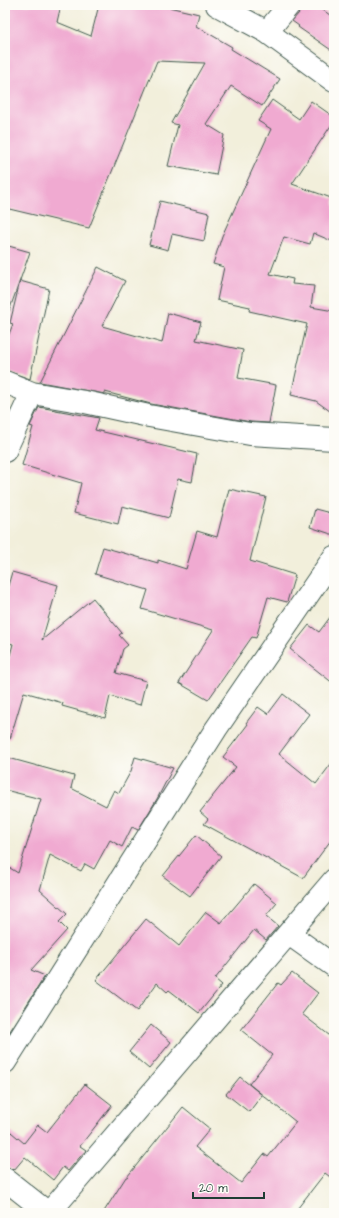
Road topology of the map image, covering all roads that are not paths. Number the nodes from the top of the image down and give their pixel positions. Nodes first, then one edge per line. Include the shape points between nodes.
1 (217, 5) edge
2 (289, 5) edge
3 (267, 32) junction
4 (334, 81) edge
5 (5, 382) edge
6 (32, 393) junction
7 (334, 439) edge
8 (5, 451) edge
9 (334, 557) edge
10 (334, 880) edge
11 (289, 934) junction
12 (334, 966) edge
13 (5, 1062) edge
14 (5, 1179) edge
15 (49, 1213) edge

1 - 3 street
2 - 3 street
3 - 4 street
5 - 6 street
6 - 7 street via 250,434
6 - 8 street
9 - 13 street via 216,729
10 - 11 street
11 - 12 street
11 - 15 street
14 - 15 street

